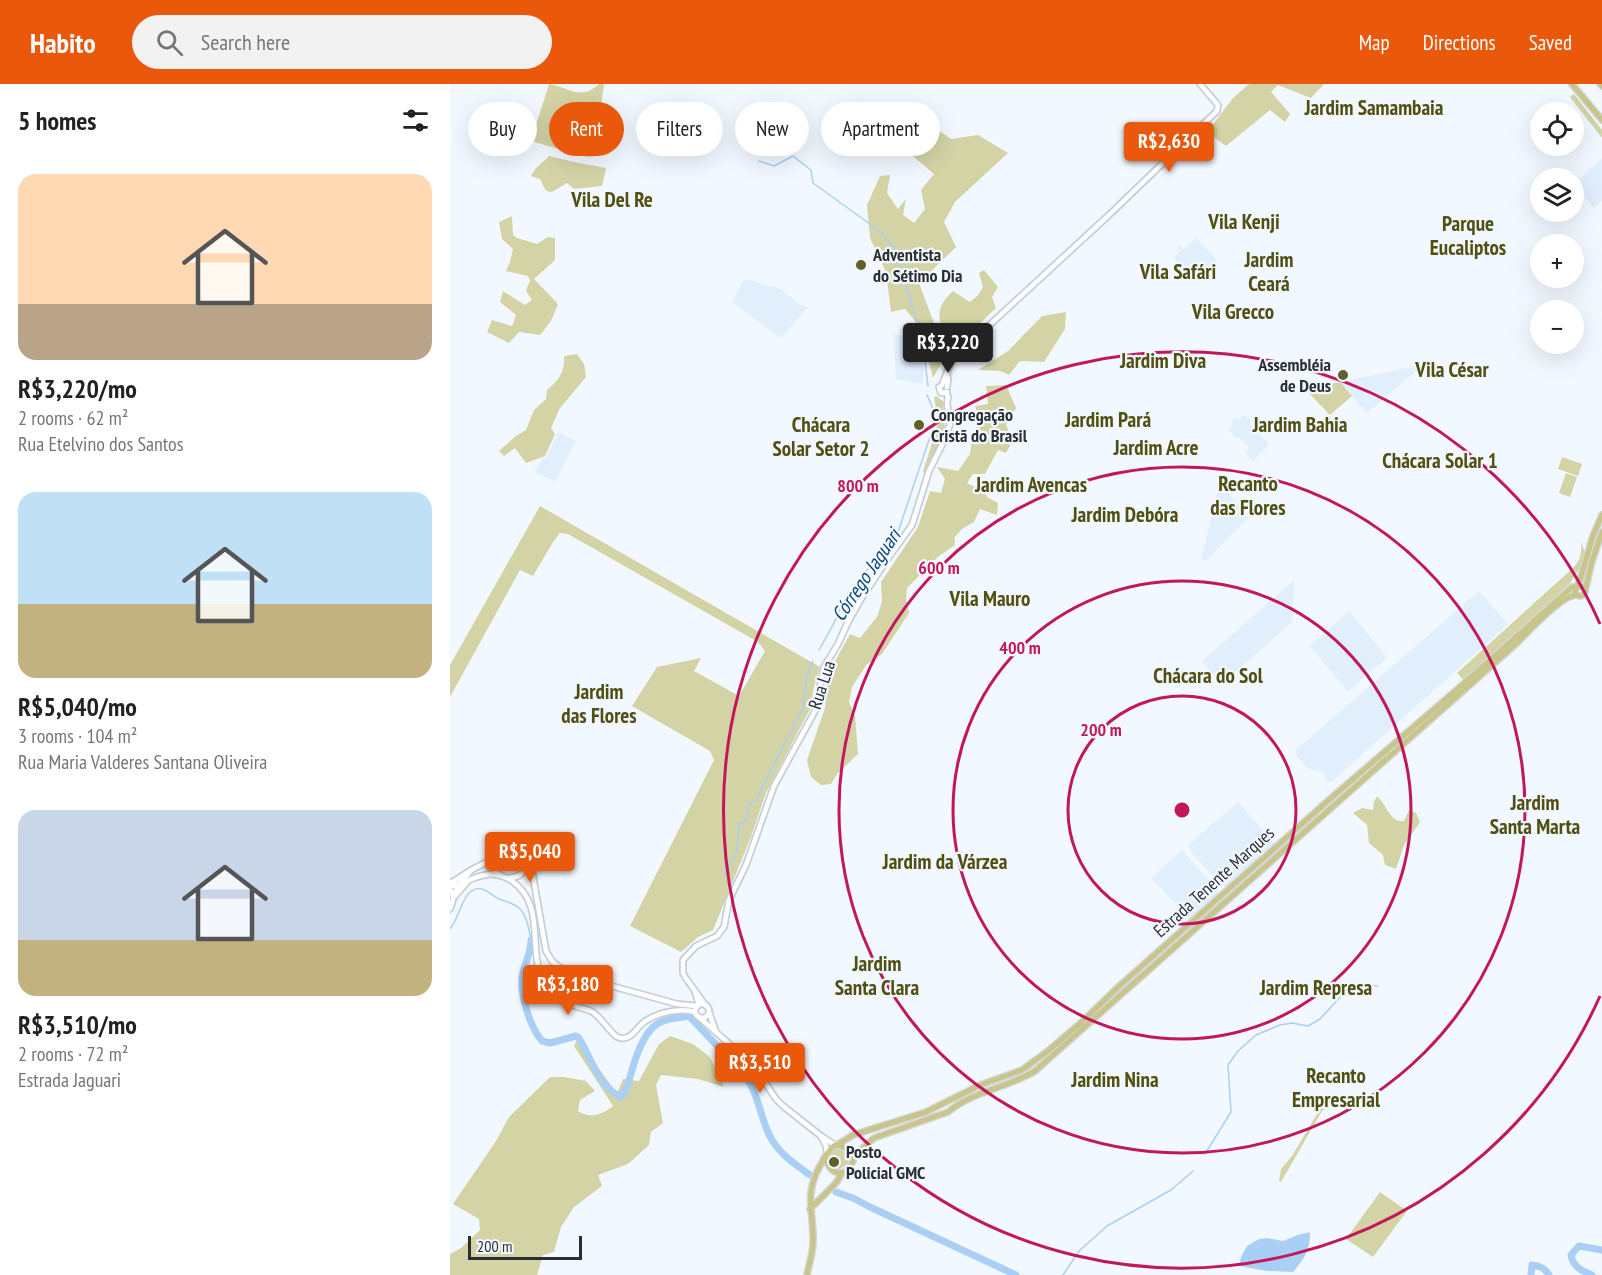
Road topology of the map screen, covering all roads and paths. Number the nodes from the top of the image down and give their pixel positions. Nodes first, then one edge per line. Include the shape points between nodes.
1 (1200, 84) edge
2 (1572, 84) edge
3 (1602, 120) edge
4 (1602, 515) edge
5 (1602, 532) edge
6 (1593, 536) junction
7 (1595, 552) junction
8 (1577, 586) junction
9 (1585, 591) junction
10 (1577, 595) junction
11 (504, 858) junction
12 (526, 860) junction
13 (475, 867) junction
14 (501, 876) junction
15 (508, 878) junction
16 (468, 881) junction
17 (458, 885) junction
18 (451, 889) edge
19 (452, 903) junction
20 (450, 909) edge
21 (540, 920) junction
22 (534, 921) junction
23 (694, 990) junction
24 (707, 1008) junction
25 (698, 1010) junction
26 (716, 1032) junction
27 (821, 1136) junction
28 (836, 1145) junction
29 (826, 1155) junction
30 (853, 1157) junction
31 (842, 1173) junction
32 (810, 1209) junction
33 (807, 1275) edge

1 - 23 street, Rua Lua via 1218,105 1217,111 951,362 944,389 950,424 929,471 912,525 861,599 824,667 815,711 774,786 729,900 724,927 717,936 696,946 684,960 683,973
2 - 3 main road
4 - 6 main road
5 - 7 main road
6 - 7 main road via 1598,540
6 - 8 main road
7 - 9 main road
8 - 9 main road
8 - 10 main road
8 - 28 main road, Estrada Tenente Marques via 1032,1064 926,1112 853,1135
9 - 10 main road via 1582,596
10 - 30 main road, Estrada Tenente Marques via 1557,605 1035,1071 974,1096 948,1112 874,1138
11 - 12 street
11 - 13 street
11 - 14 street via 494,867
12 - 15 street via 522,874
12 - 21 street via 531,865
13 - 17 street
13 - 18 street
14 - 15 street
14 - 16 street via 486,874
15 - 22 street via 525,892
16 - 17 street
16 - 19 street
17 - 18 street
17 - 18 street
18 - 19 street
19 - 20 street
21 - 22 street
21 - 25 street via 548,956 564,970
22 - 25 street via 538,970 546,986 567,1005 596,1014 617,1037 629,1037 647,1021 669,1012
23 - 24 street, Rua Lua
23 - 25 street, Rua Lua
24 - 25 street via 703,1004
24 - 25 street via 706,1016
24 - 26 street, Rua Lua
25 - 26 street
26 - 27 street via 754,1066 779,1103
27 - 28 street
27 - 29 street
28 - 29 main road, Estrada Tenente Marques
28 - 30 main road via 845,1147
29 - 31 main road via 831,1170
29 - 32 main road, Estrada Tenente Marques via 811,1183
30 - 31 main road, Estrada Tenente Marques via 850,1168
31 - 32 main road, Estrada Tenente Marques
32 - 33 main road via 813,1244

